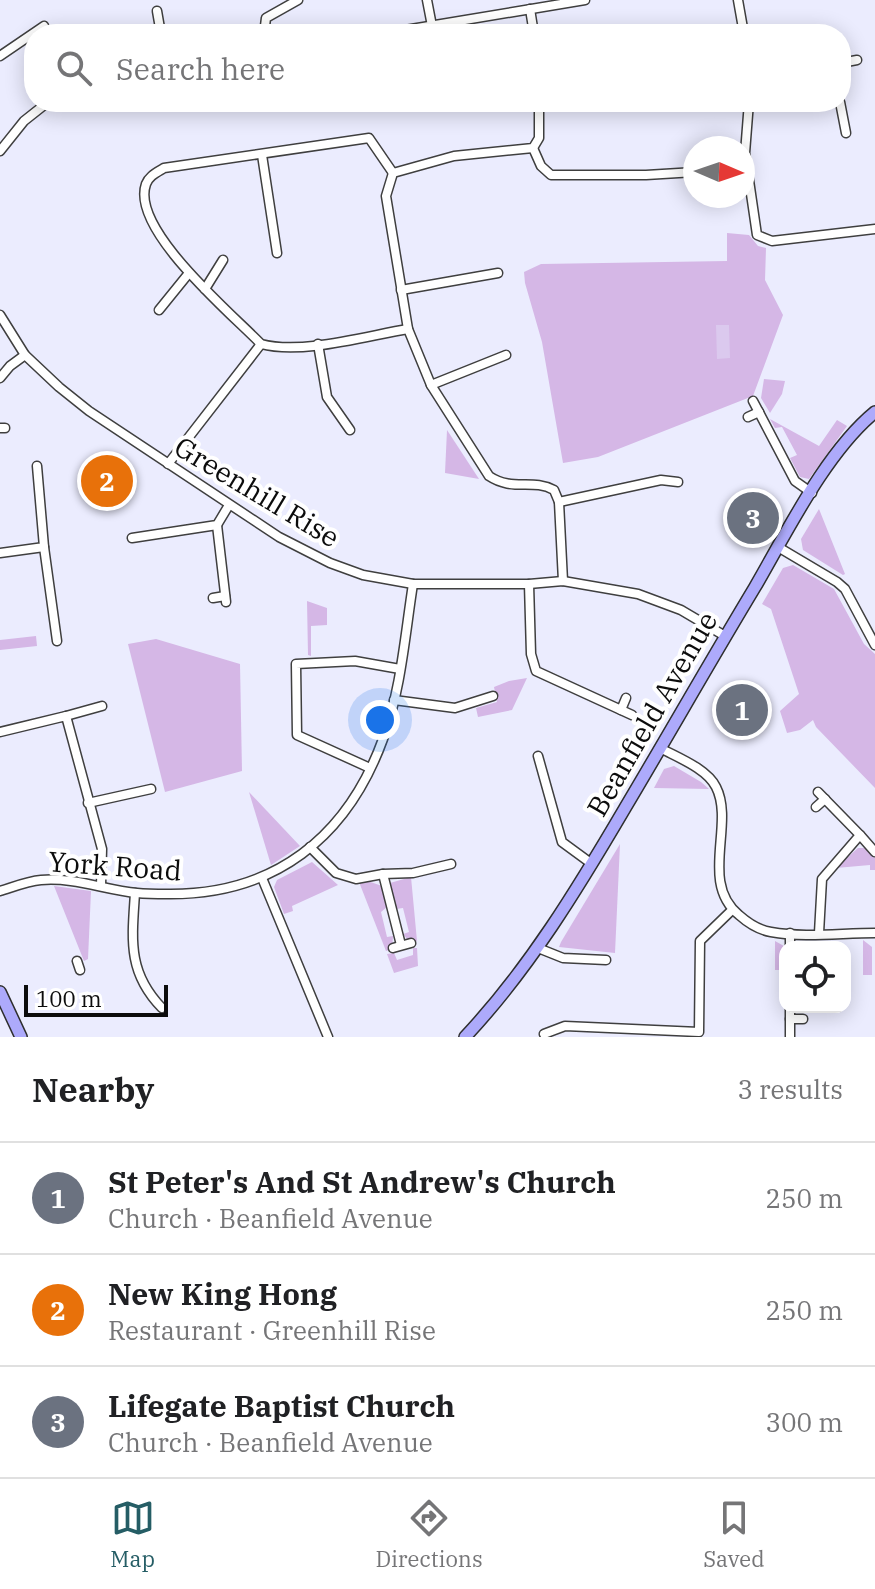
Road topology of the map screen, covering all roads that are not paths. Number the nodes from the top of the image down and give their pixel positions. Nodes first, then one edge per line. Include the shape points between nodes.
1 (298, 0) edge
2 (427, 0) edge
3 (585, 0) edge
4 (738, 0) edge
5 (557, 2) edge
6 (530, 9) junction
7 (157, 11) dead end
8 (159, 24) edge
9 (265, 24) edge
10 (432, 24) edge
11 (444, 24) edge
12 (532, 24) edge
13 (742, 24) edge
14 (24, 40) edge
15 (0, 56) edge
16 (857, 60) dead end
17 (851, 61) edge
18 (35, 112) edge
19 (539, 112) edge
20 (748, 112) edge
21 (842, 112) edge
22 (846, 133) dead end
23 (746, 136) edge
24 (533, 148) junction
25 (0, 151) edge
26 (262, 155) junction
27 (393, 173) junction
28 (683, 173) edge
29 (753, 208) edge
30 (875, 229) edge
31 (277, 253) dead end
32 (223, 260) dead end
33 (189, 273) junction
34 (498, 273) dead end
35 (205, 289) junction
36 (401, 290) junction
37 (159, 310) dead end
38 (0, 315) edge
39 (408, 329) junction
40 (261, 344) junction
41 (318, 344) junction
42 (25, 355) junction
43 (506, 355) dead end
44 (0, 378) edge
45 (431, 385) junction
46 (753, 401) dead end
47 (759, 412) junction
48 (875, 412) edge
49 (748, 417) dead end
50 (350, 430) dead end
51 (168, 464) junction
52 (37, 466) dead end
53 (678, 482) dead end
54 (812, 493) junction
55 (559, 502) junction
56 (229, 505) junction
57 (217, 525) junction
58 (132, 538) dead end
59 (44, 547) junction
60 (778, 547) junction
61 (0, 553) edge
62 (563, 581) junction
63 (413, 584) junction
64 (529, 584) junction
65 (213, 598) dead end
66 (45, 634) dead end
67 (725, 636) junction
68 (875, 645) edge
69 (400, 669) junction
70 (493, 696) dead end
71 (626, 698) dead end
72 (394, 700) junction
73 (102, 706) dead end
74 (621, 710) junction
75 (632, 715) dead end
76 (66, 716) junction
77 (0, 732) edge
78 (662, 749) junction
79 (538, 756) dead end
80 (370, 768) junction
81 (151, 789) dead end
82 (88, 803) junction
83 (816, 807) dead end
84 (860, 835) junction
85 (310, 847) junction
86 (875, 852) edge
87 (451, 864) dead end
88 (592, 864) junction
89 (383, 874) junction
90 (262, 878) junction
91 (101, 885) junction
92 (0, 891) edge
93 (135, 893) junction
94 (732, 910) junction
95 (790, 933) junction
96 (819, 933) junction
97 (875, 933) edge
98 (790, 941) edge
99 (402, 945) dead end
100 (538, 948) junction
101 (606, 960) dead end
102 (0, 992) edge
103 (162, 1008) dead end
104 (790, 1013) edge
105 (790, 1019) junction
106 (803, 1019) dead end
107 (544, 1034) dead end
108 (698, 1034) edge
109 (21, 1037) edge
110 (328, 1037) edge
111 (465, 1037) edge
112 (790, 1037) edge

1 - 9 street via 266,18
2 - 10 street
3 - 5 street
4 - 13 street
5 - 6 street
6 - 11 street
6 - 12 street
7 - 8 street
14 - 15 street
16 - 17 street
18 - 25 street
19 - 24 street via 539,138
20 - 23 street
21 - 22 street
24 - 27 street via 454,156
24 - 28 street via 551,175
26 - 27 street via 369,138
26 - 31 street
26 - 33 street via 164,168 151,176 144,198 157,234
27 - 36 street via 386,196
29 - 30 street via 757,235 772,241
32 - 35 street
33 - 35 street
33 - 37 street
34 - 36 street
35 - 40 street
36 - 39 street
38 - 42 street, Greenhill Rise
39 - 41 street
39 - 45 street
40 - 41 street
40 - 51 street
41 - 50 street via 327,397
42 - 44 street
42 - 51 street, Greenhill Rise via 89,411
43 - 45 street
45 - 55 street via 489,476 502,485 549,487
46 - 47 street
47 - 49 street
47 - 54 street via 795,481
48 - 54 street, Beanfield Avenue via 837,452
51 - 56 street, Greenhill Rise
52 - 59 street
53 - 55 street via 661,480
54 - 60 street, Beanfield Avenue
55 - 62 street
56 - 57 street
56 - 63 street, Greenhill Rise via 330,563
57 - 58 street
57 - 65 street via 225,599
59 - 61 street
59 - 66 street via 56,637
60 - 67 street, Beanfield Avenue
60 - 68 street via 845,589
62 - 64 street, Greenhill Rise
62 - 67 street, Greenhill Rise via 638,594 681,610
63 - 64 street, Greenhill Rise
63 - 69 street, York Road
64 - 74 street via 536,671
67 - 78 street, Beanfield Avenue
69 - 72 street, York Road
69 - 80 street via 355,661 296,664 297,735
70 - 72 street via 455,708
71 - 74 street
72 - 80 street, York Road
73 - 76 street
74 - 75 street
76 - 77 street
76 - 82 street
78 - 88 street, Beanfield Avenue
78 - 94 street via 706,776 718,791 719,880
79 - 88 street via 562,842
80 - 85 street, York Road via 349,808
81 - 82 street
82 - 91 street via 102,849
83 - 84 street via 822,795
84 - 86 street
84 - 96 street via 822,879
85 - 89 street via 336,873 356,879
85 - 90 street, York Road
87 - 89 street
88 - 100 street, Beanfield Avenue
89 - 99 street
90 - 93 street, York Road via 203,894
90 - 110 street
91 - 92 street, York Road via 40,880
91 - 93 street, York Road
93 - 103 street via 135,966
94 - 95 street via 769,932
94 - 108 street via 700,941
95 - 96 street
95 - 98 street
96 - 97 street
100 - 101 street via 563,958
100 - 111 street, Beanfield Avenue
102 - 109 street
104 - 105 street
105 - 106 street
105 - 112 street
107 - 108 street via 565,1026

